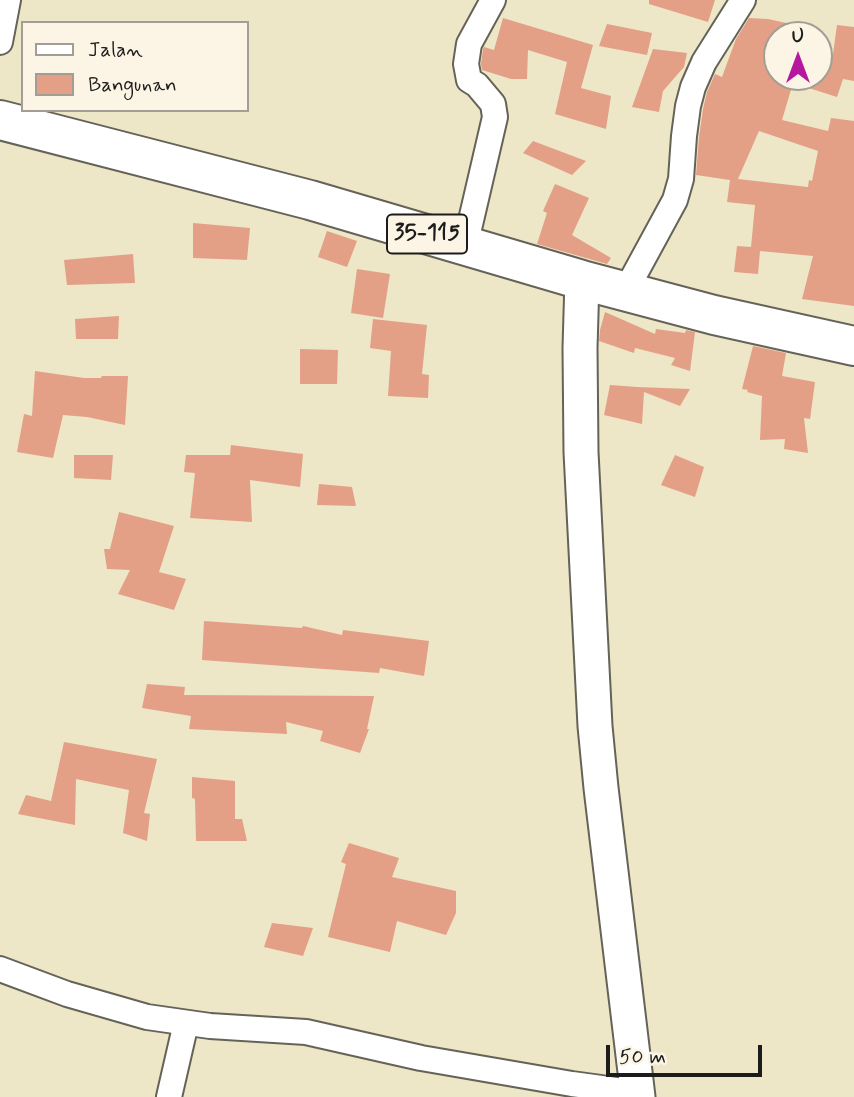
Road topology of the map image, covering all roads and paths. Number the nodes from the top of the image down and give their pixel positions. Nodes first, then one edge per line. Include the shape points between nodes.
1 (8, 0) edge
2 (493, 0) edge
3 (743, 0) edge
4 (0, 42) edge
5 (0, 120) edge
6 (465, 246) junction
7 (582, 279) junction
8 (625, 292) junction
9 (854, 346) edge
10 (0, 969) edge
11 (186, 1023) junction
12 (638, 1095) edge
13 (169, 1097) edge

1 - 4 street
2 - 6 street via 469,44 466,64 469,80 494,104 495,117
3 - 8 street via 693,87 675,200
5 - 6 main road, 35-115 via 262,187
6 - 7 main road, 35-115
7 - 8 main road, 35-115
7 - 12 street via 580,428 594,714
8 - 9 main road, 35-115
10 - 11 street via 147,1017
11 - 12 street via 306,1032 421,1058
11 - 13 street

